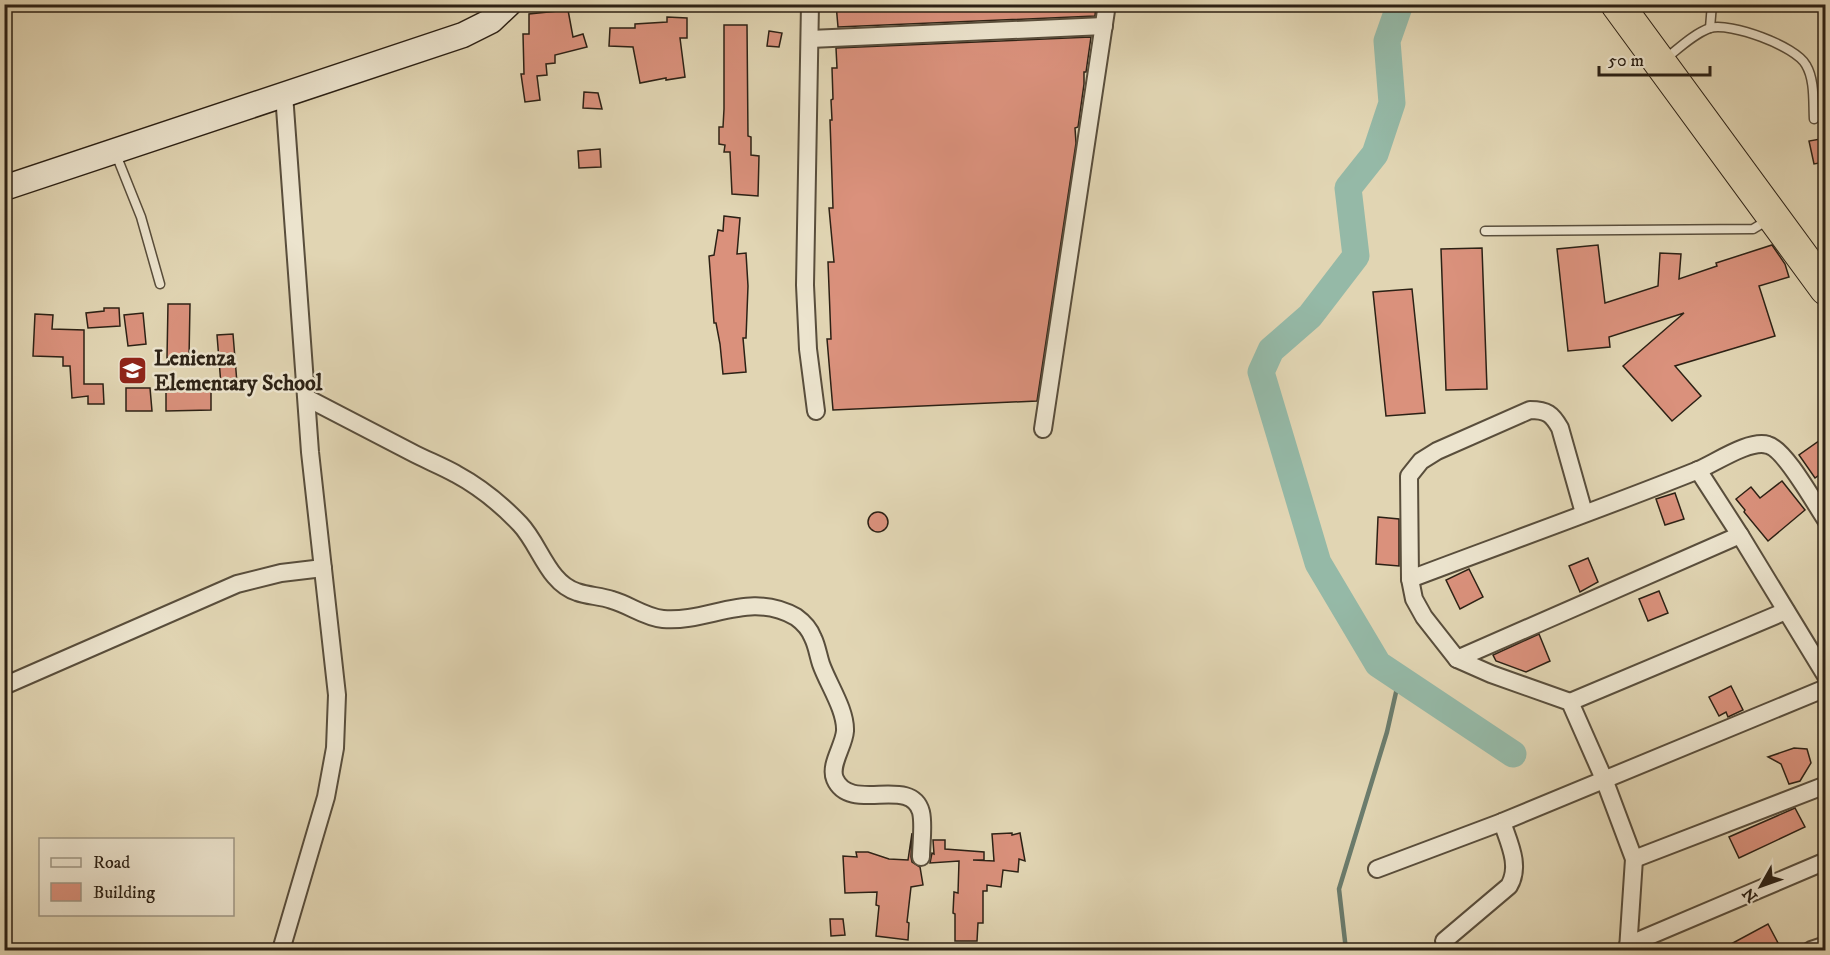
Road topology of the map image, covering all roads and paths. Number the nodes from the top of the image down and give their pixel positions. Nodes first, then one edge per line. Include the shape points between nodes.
1 (509, 4) edge
2 (810, 4) edge
3 (1107, 4) edge
4 (1617, 4) edge
5 (1712, 4) edge
6 (1104, 26) junction
7 (1710, 28) junction
8 (810, 39) junction
9 (1660, 63) junction
10 (284, 94) junction
11 (1814, 119) dead end
12 (115, 151) junction
13 (4, 188) edge
14 (1773, 216) junction
15 (1485, 231) dead end
16 (160, 284) dead end
17 (1824, 285) edge
18 (307, 398) junction
19 (816, 411) dead end
20 (1043, 429) dead end
21 (1698, 470) junction
22 (1584, 513) junction
23 (1826, 520) edge
24 (1740, 535) junction
25 (323, 568) junction
26 (1410, 579) junction
27 (1786, 611) junction
28 (1456, 658) junction
29 (1826, 676) edge
30 (6, 685) dead end
31 (1826, 688) edge
32 (1570, 702) junction
33 (1604, 779) junction
34 (1826, 785) edge
35 (1502, 822) junction
36 (921, 857) dead end
37 (1634, 859) junction
38 (1826, 861) edge
39 (1377, 869) dead end
40 (1444, 940) dead end
41 (1826, 945) edge
42 (1628, 948) edge
43 (281, 951) edge
44 (1811, 951) edge

1 - 10 street via 491,21 464,35
2 - 8 street
3 - 6 street
4 - 9 highway
5 - 7 lane
6 - 8 street
6 - 20 street
7 - 9 lane
7 - 11 lane via 1729,28 1797,53 1812,78
8 - 19 street via 805,285
9 - 14 highway
10 - 12 street
10 - 18 street
12 - 13 street
12 - 16 lane via 141,218
14 - 15 lane via 1753,229
14 - 17 highway
18 - 25 street
18 - 36 street via 483,490 524,529 555,577 568,589 614,600 664,619 744,605 775,609 795,617 813,638 844,716 845,731 834,769 835,779 848,793 906,796 914,801 921,811
21 - 22 street
21 - 23 street via 1751,445 1768,444 1797,475
21 - 24 street
22 - 26 street
22 - 26 street via 1560,429 1545,410 1530,410 1437,451 1421,461 1410,476
24 - 27 street
24 - 28 street
25 - 30 street via 237,584
25 - 43 street via 337,695 335,748 326,797
26 - 28 street via 1424,617
27 - 29 street
27 - 32 street
28 - 32 street
31 - 33 street
32 - 33 street
33 - 35 street
33 - 37 street
34 - 37 street
35 - 39 street
35 - 40 street via 1515,876 1509,886
37 - 42 street
38 - 42 street
41 - 44 street

